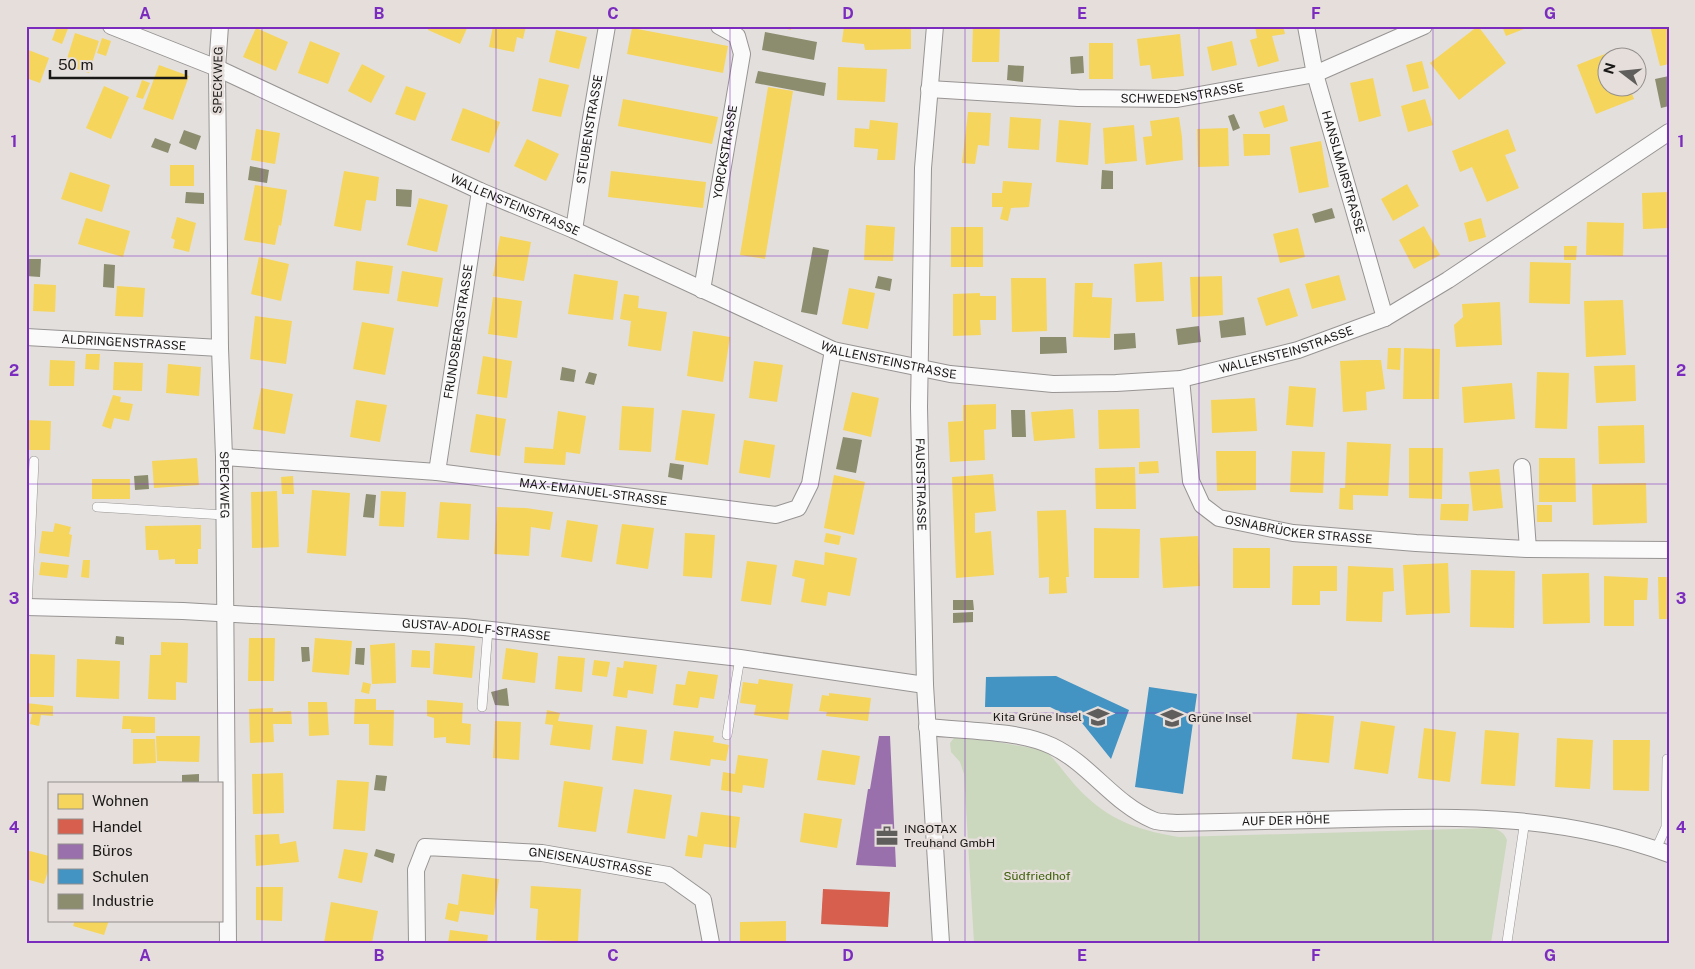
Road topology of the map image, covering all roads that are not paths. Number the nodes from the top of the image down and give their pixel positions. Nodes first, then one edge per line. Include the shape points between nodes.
1 (111, 26) edge
2 (220, 26) edge
3 (606, 26) edge
4 (935, 26) edge
5 (1306, 26) edge
6 (1424, 26) edge
7 (722, 27) edge
8 (217, 68) junction
9 (1315, 74) junction
10 (929, 89) junction
11 (1669, 132) edge
12 (480, 191) junction
13 (574, 230) junction
14 (702, 290) junction
15 (1385, 318) junction
16 (26, 337) edge
17 (220, 348) junction
18 (833, 350) junction
19 (919, 368) junction
20 (1181, 379) junction
21 (224, 457) junction
22 (34, 461) dead end
23 (1522, 467) dead end
24 (437, 472) junction
25 (97, 508) dead end
26 (224, 515) junction
27 (1528, 549) junction
28 (1669, 550) edge
29 (27, 607) edge
30 (225, 613) junction
31 (488, 629) junction
32 (740, 658) junction
33 (925, 685) junction
34 (482, 708) dead end
35 (927, 727) junction
36 (727, 736) dead end
37 (1667, 759) dead end
38 (224, 790) edge
39 (1525, 820) junction
40 (1662, 851) edge
41 (224, 853) edge
42 (1508, 942) edge
43 (228, 943) edge
44 (417, 943) edge
45 (711, 943) edge
46 (941, 943) edge

1 - 8 street, WALLENSTEINSTRASSE
2 - 8 street, SPECKWEG
3 - 13 street, STEUBENSTRASSE
4 - 10 street, FAUSTSTRASSE
5 - 9 street, HANSLMAIRSTRASSE
6 - 9 street, SCHWEDENSTRASSE
7 - 14 street, YORCKSTRASSE via 737,36 742,54
8 - 12 street, WALLENSTEINSTRASSE
8 - 17 street, SPECKWEG
9 - 10 street, SCHWEDENSTRASSE via 1176,99 1078,98
9 - 15 street, HANSLMAIRSTRASSE
10 - 19 street, FAUSTSTRASSE via 923,168
11 - 15 street, WALLENSTEINSTRASSE via 1448,280
12 - 13 street, WALLENSTEINSTRASSE
12 - 24 street, FRUNDSBERGSTRASSE
13 - 14 street, WALLENSTEINSTRASSE
14 - 18 street, WALLENSTEINSTRASSE
15 - 20 street, WALLENSTEINSTRASSE via 1298,350
16 - 17 street, ALDRINGENSTRASSE
17 - 21 street, SPECKWEG
18 - 19 street, WALLENSTEINSTRASSE
18 - 24 street, MAX-EMANUEL-STRASSE via 810,484 798,508 776,515
19 - 20 street, WALLENSTEINSTRASSE via 1054,384
19 - 33 street, FAUSTSTRASSE
20 - 27 street, OSNABRÜCKER STRASSE via 1190,481 1202,505 1219,518 1293,533
21 - 24 street, MAX-EMANUEL-STRASSE
21 - 26 street, SPECKWEG
22 - 29 lane
23 - 27 street
25 - 26 lane
26 - 30 street, SPECKWEG
27 - 28 street, OSNABRÜCKER STRASSE
29 - 30 street, GUSTAV-ADOLF-STRASSE
30 - 31 street, GUSTAV-ADOLF-STRASSE
30 - 38 street, SPECKWEG
31 - 32 street, GUSTAV-ADOLF-STRASSE
31 - 34 lane
32 - 33 street, GUSTAV-ADOLF-STRASSE
32 - 36 lane
33 - 35 street, FAUSTSTRASSE
35 - 39 street, AUF DER HÖHE via 1005,734 1051,745 1122,800 1155,821
35 - 46 street, FAUSTSTRASSE
37 - 40 lane via 1666,827
38 - 41 street, SPECKWEG
39 - 40 street, AUF DER HÖHE via 1607,834
39 - 42 lane
41 - 43 street, SPECKWEG
44 - 45 street, GNEISENAUSTRASSE via 416,870 425,847 542,854 668,875 703,900

